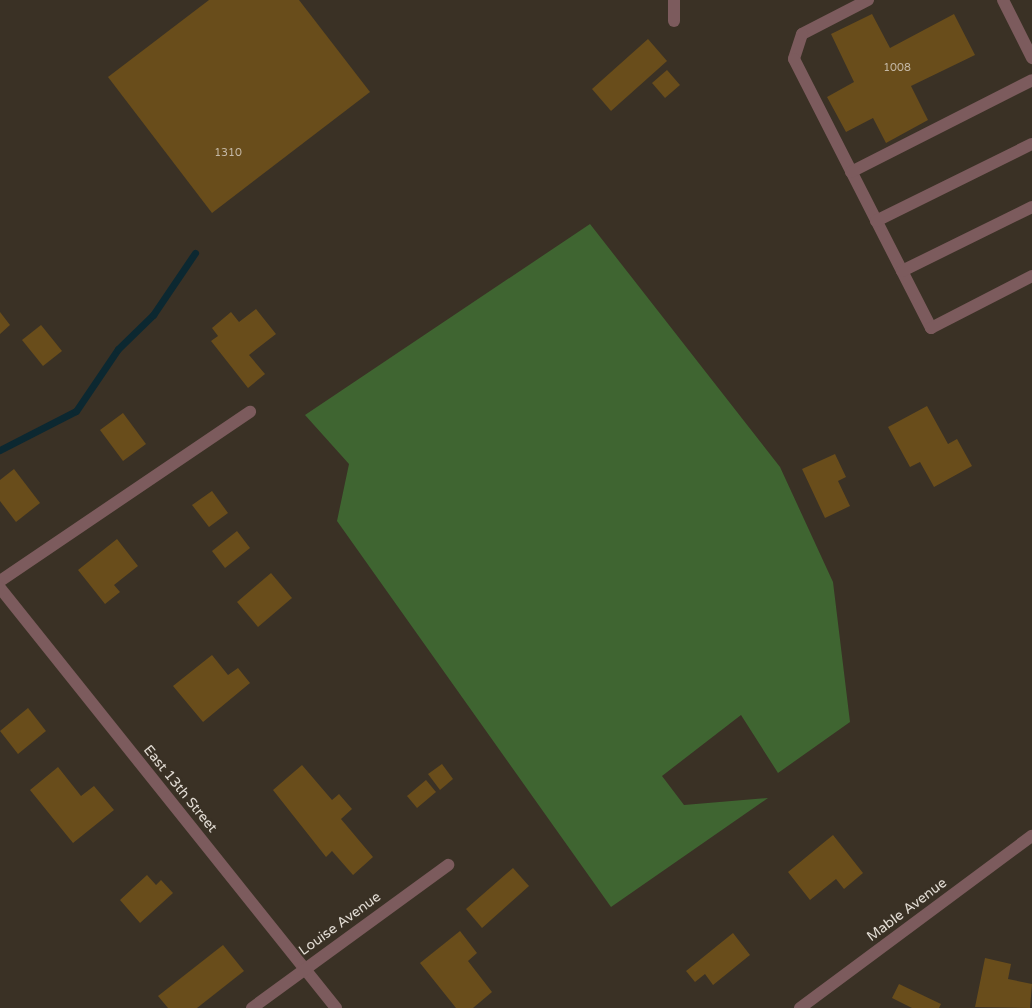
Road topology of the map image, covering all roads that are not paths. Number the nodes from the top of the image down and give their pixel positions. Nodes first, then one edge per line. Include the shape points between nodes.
1 (674, 0) edge
2 (868, 0) edge
3 (1002, 0) edge
4 (674, 20) dead end
5 (1032, 58) edge
6 (1032, 80) edge
7 (1032, 144) edge
8 (851, 172) junction
9 (1032, 207) edge
10 (876, 222) junction
11 (902, 271) junction
12 (1032, 276) edge
13 (250, 412) dead end
14 (0, 581) edge
15 (0, 588) edge
16 (1032, 836) edge
17 (448, 865) dead end
18 (304, 968) junction
19 (252, 1008) edge
20 (336, 1008) edge
21 (800, 1008) edge

1 - 4 street
2 - 8 street via 802,34 795,45 794,59
3 - 5 street
6 - 8 street
7 - 10 street
8 - 10 street
9 - 11 street
10 - 11 street
11 - 12 street via 931,328
13 - 14 street
15 - 18 street, East 13th Street
16 - 21 street, Mable Avenue
17 - 18 street, Louise Avenue
18 - 19 street, Louise Avenue
18 - 20 street, East 13th Street

